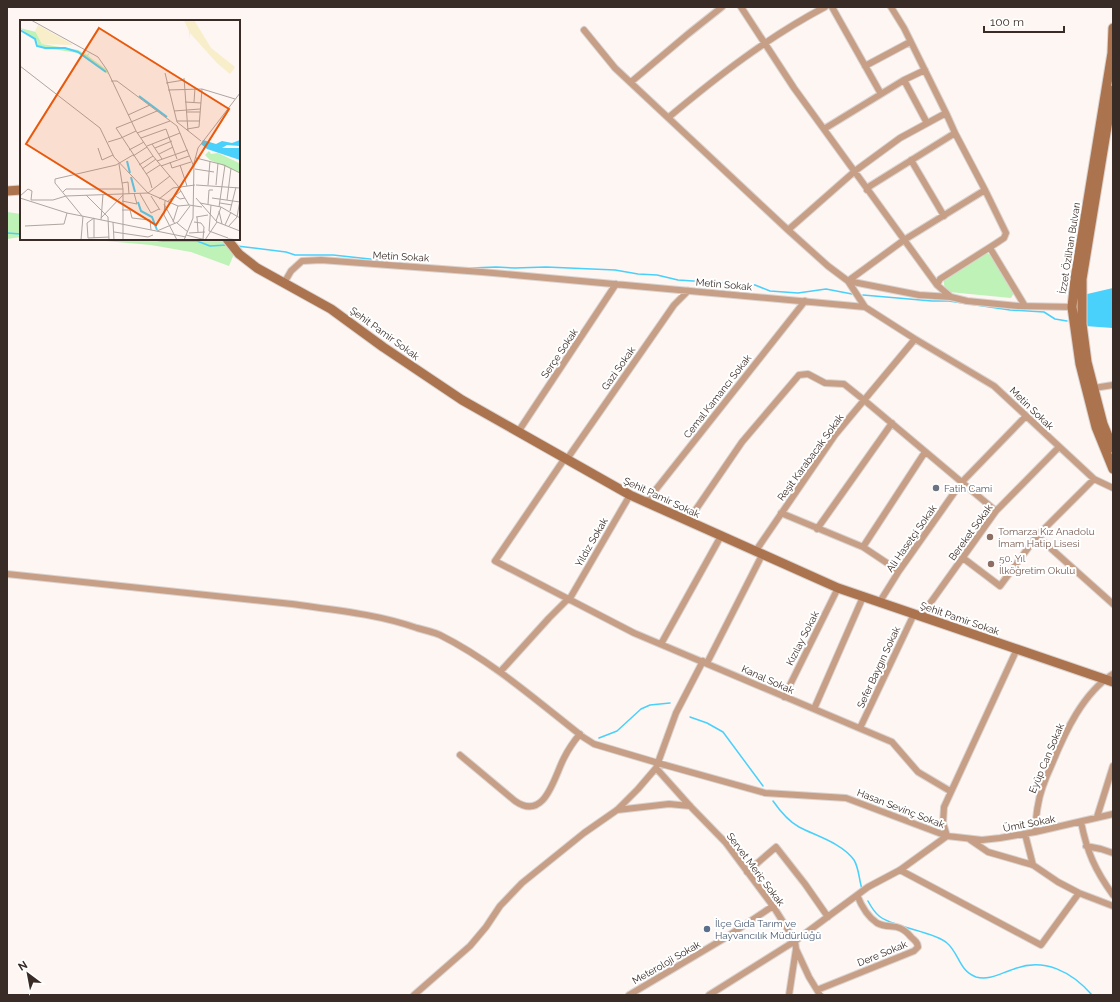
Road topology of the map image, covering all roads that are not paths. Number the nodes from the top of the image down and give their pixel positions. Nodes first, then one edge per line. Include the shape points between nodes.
1 (722, 7) edge
2 (741, 7) edge
3 (825, 7) edge
4 (832, 7) edge
5 (891, 7) edge
6 (1113, 28) edge
7 (584, 30) dead end
8 (910, 42) junction
9 (764, 43) junction
10 (865, 66) junction
11 (925, 70) junction
12 (904, 80) junction
13 (631, 82) junction
14 (1113, 90) edge
15 (881, 94) junction
16 (946, 113) junction
17 (669, 117) junction
18 (927, 123) junction
19 (824, 129) junction
20 (955, 133) junction
21 (911, 160) junction
22 (854, 171) junction
23 (20, 190) edge
24 (867, 190) junction
25 (986, 190) junction
26 (7, 191) edge
27 (944, 216) junction
28 (788, 230) junction
29 (228, 240) edge
30 (904, 240) junction
31 (990, 248) junction
32 (848, 280) junction
33 (284, 283) junction
34 (616, 284) junction
35 (937, 285) junction
36 (688, 291) junction
37 (950, 298) junction
38 (805, 301) junction
39 (1024, 306) junction
40 (865, 307) junction
41 (1072, 307) junction
42 (915, 339) junction
43 (1113, 385) edge
44 (1094, 388) junction
45 (864, 400) junction
46 (1026, 416) junction
47 (892, 424) junction
48 (518, 432) junction
49 (1110, 433) edge
50 (1059, 447) junction
51 (1113, 448) edge
52 (925, 452) junction
53 (566, 459) junction
54 (1113, 469) edge
55 (1094, 479) junction
56 (961, 483) junction
57 (1113, 488) edge
58 (630, 495) junction
59 (646, 502) junction
60 (996, 511) junction
61 (781, 513) junction
62 (688, 522) junction
63 (817, 529) junction
64 (721, 536) junction
65 (1037, 536) junction
66 (863, 547) junction
67 (759, 553) junction
68 (963, 558) junction
69 (495, 561) joint
70 (899, 571) junction
71 (7, 574) edge
72 (838, 588) junction
73 (862, 597) junction
74 (568, 600) junction
75 (880, 603) junction
76 (1113, 604) edge
77 (918, 615) junction
78 (661, 644) junction
79 (1017, 649) junction
80 (705, 662) junction
81 (500, 672) junction
82 (1111, 678) edge
83 (784, 697) junction
84 (814, 709) junction
85 (860, 728) junction
86 (581, 736) junction
87 (460, 755) dead end
88 (657, 765) junction
89 (1113, 766) edge
90 (950, 791) junction
91 (690, 806) junction
92 (617, 810) junction
93 (1113, 814) edge
94 (1097, 818) junction
95 (1081, 822) junction
96 (1035, 832) junction
97 (1025, 834) junction
98 (947, 836) junction
99 (967, 838) junction
100 (1086, 846) junction
101 (1113, 853) edge
102 (1033, 865) junction
103 (900, 870) junction
104 (748, 872) junction
105 (1079, 893) junction
106 (857, 895) junction
107 (1113, 895) edge
108 (773, 906) junction
109 (1113, 906) edge
110 (828, 917) junction
111 (795, 941) junction
112 (796, 949) junction
113 (818, 992) edge
114 (414, 995) edge
115 (629, 995) edge
116 (709, 995) edge
117 (789, 995) edge

1 - 13 street
2 - 9 street
3 - 9 street
4 - 10 street
5 - 8 street
6 - 41 street, İzzet Özilhan Bulvarı via 1112,53
7 - 13 street via 615,68
8 - 10 street
8 - 11 street
9 - 17 street
9 - 19 street
10 - 15 street
11 - 12 street
11 - 16 street
12 - 15 street
12 - 18 street
13 - 17 street
14 - 44 street, İzzet Özilhan Bulvarı via 1082,279 1082,324
15 - 19 street
16 - 18 street
16 - 20 street
17 - 28 street
18 - 22 street via 900,138
19 - 22 street
20 - 21 street
20 - 25 street
21 - 24 street
21 - 27 street
22 - 24 street
22 - 28 street
23 - 26 street
24 - 30 street
25 - 27 street
25 - 31 street via 1006,233 1004,238
27 - 30 street
28 - 32 street via 828,266
29 - 33 street, Şehit Pamir Sokak via 239,254 257,268
30 - 32 street
30 - 35 street
31 - 35 street via 940,278
31 - 39 street
32 - 37 street via 918,295
32 - 40 street
33 - 34 street, Metin Sokak via 290,271 302,261 321,260
33 - 48 street, Şehit Pamir Sokak via 331,309 442,387
34 - 36 street, Metin Sokak
34 - 48 street, Serçe Sokak
35 - 37 street
36 - 38 street, Metin Sokak
36 - 53 street, Gazi Sokak via 674,305
37 - 39 street
38 - 40 street, Metin Sokak
38 - 59 street, Cemal Kamancı Sokak
39 - 41 street
40 - 42 street, Metin Sokak
41 - 54 street, İzzet Özilhan Bulvarı via 1080,364 1092,413
42 - 45 street, Reşit Karabacak Sokak
42 - 46 street, Metin Sokak via 994,386
43 - 44 street
44 - 49 street, İzzet Özilhan Bulvarı via 1103,424
45 - 47 street
45 - 61 street, Reşit Karabacak Sokak via 835,435
45 - 62 street via 844,384 825,383 808,374 799,375 742,442
46 - 50 street, Metin Sokak
46 - 56 street, Ali Hasetçi Sokak
47 - 52 street
47 - 63 street
48 - 53 street, Şehit Pamir Sokak
49 - 51 street, İzzet Özilhan Bulvarı
50 - 55 street, Metin Sokak
50 - 60 street, Bereket Sokak
52 - 56 street
52 - 66 street
53 - 58 street, Şehit Pamir Sokak
53 - 69 street, Gazi Sokak
55 - 57 street, Metin Sokak
55 - 65 street
56 - 60 street
56 - 70 street, Ali Hasetçi Sokak
58 - 59 street, Şehit Pamir Sokak
58 - 74 street, Yıldız Sokak
59 - 62 street, Şehit Pamir Sokak
60 - 68 street, Bereket Sokak
61 - 63 street
61 - 67 street, Reşit Karabacak Sokak
62 - 64 street, Şehit Pamir Sokak
63 - 66 street
64 - 67 street, Şehit Pamir Sokak
64 - 78 street
65 - 68 street via 1000,586
65 - 76 street
66 - 70 street
67 - 72 street, Şehit Pamir Sokak
67 - 80 street, Reşit Karabacak Sokak
68 - 77 street, Bereket Sokak
69 - 74 street, Kanal Sokak
70 - 75 street, Ali Hasetçi Sokak
71 - 81 street via 292,604 396,620 439,635
72 - 73 street, Şehit Pamir Sokak
72 - 83 street, Kızılay Sokak
73 - 75 street, Şehit Pamir Sokak
73 - 84 street
74 - 78 street, Kanal Sokak
74 - 81 street, Yıldız Sokak
75 - 77 street, Şehit Pamir Sokak
77 - 79 street, Şehit Pamir Sokak
77 - 85 street, Sefer Baygın Sokak
78 - 80 street, Kanal Sokak
79 - 82 street, Şehit Pamir Sokak
79 - 90 street
80 - 83 street, Kanal Sokak
80 - 88 street, Reşit Karabacak Sokak via 676,713
81 - 86 street
82 - 96 street, Eyüp Can Sokak via 1080,707 1063,737 1044,782 1038,804
83 - 84 street, Kanal Sokak
84 - 85 street, Kanal Sokak
85 - 90 street, Kanal Sokak via 892,742 918,772
86 - 87 street via 564,757 548,793 531,807 515,801
86 - 88 street via 594,744
88 - 91 street, Servet Meriç Sokak
88 - 92 street
88 - 98 street, Hasan Sevinç Sokak via 765,793 846,798
89 - 94 street
90 - 98 street via 944,807 943,823
91 - 92 street via 669,804
91 - 104 street, Servet Meriç Sokak via 726,843
92 - 114 street via 522,883 500,906 470,946
93 - 94 street, Ümit Sokak
94 - 95 street, Ümit Sokak
95 - 96 street, Ümit Sokak
95 - 100 street
96 - 97 street, Ümit Sokak
97 - 99 street, Ümit Sokak via 982,840
97 - 102 street
98 - 99 street, Ümit Sokak
98 - 103 street
99 - 102 street via 988,852
100 - 101 street
100 - 107 street via 1093,863
102 - 105 street
103 - 105 street via 1041,945
103 - 106 street
104 - 108 street, Servet Meriç Sokak
104 - 110 street via 776,847
105 - 109 street
106 - 110 street
106 - 113 street, Dere Sokak via 878,924 904,930 917,942 918,947 914,951
108 - 111 street, Servet Meriç Sokak
108 - 115 street, Meteroloji Sokak
110 - 111 street
111 - 112 street, Servet Meriç Sokak
111 - 116 street
112 - 113 street, Servet Meriç Sokak
112 - 117 street

